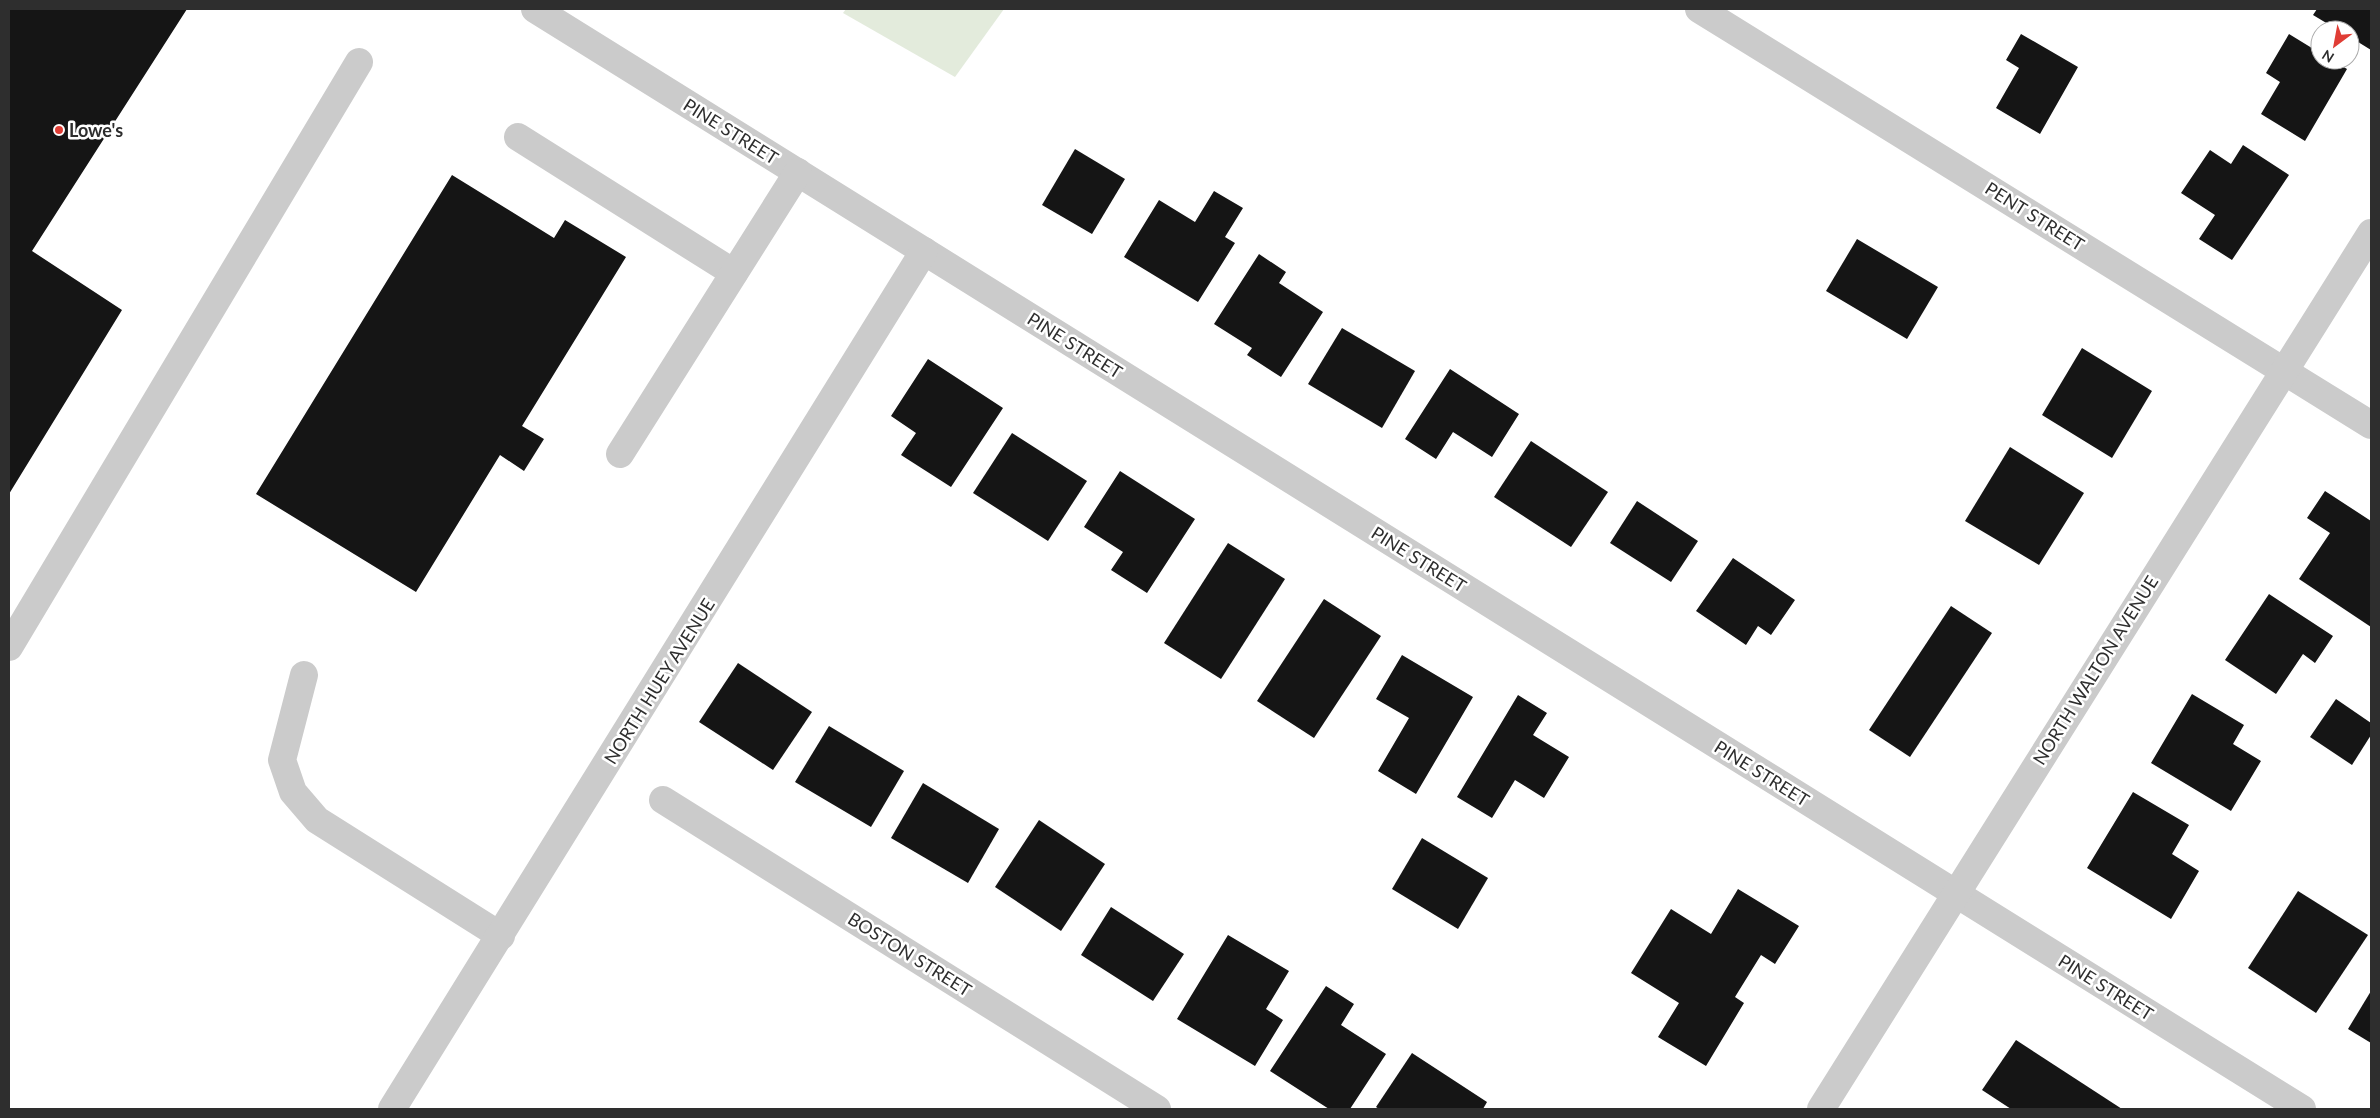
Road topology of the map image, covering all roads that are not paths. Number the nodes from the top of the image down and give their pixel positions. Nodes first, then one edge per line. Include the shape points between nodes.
1 (535, 9) edge
2 (1699, 9) edge
3 (359, 62) dead end
4 (518, 137) dead end
5 (798, 172) junction
6 (2371, 233) edge
7 (924, 251) junction
8 (734, 273) junction
9 (2285, 370) junction
10 (2371, 425) edge
11 (620, 454) dead end
12 (9, 647) edge
13 (304, 675) dead end
14 (663, 800) dead end
15 (1955, 893) junction
16 (501, 936) junction
17 (392, 1109) edge
18 (1157, 1109) edge
19 (1821, 1109) edge
20 (2302, 1109) edge

1 - 5 street, PINE STREET
2 - 9 street, PENT STREET
3 - 12 street
4 - 8 street
5 - 7 street, PINE STREET
5 - 8 street
6 - 9 street, NORTH WALTON AVENUE
7 - 15 street, PINE STREET
7 - 16 street, NORTH HUEY AVENUE
8 - 11 street
9 - 10 street, PENT STREET
9 - 15 street, NORTH WALTON AVENUE
13 - 16 street via 282,760 292,792 317,820
14 - 18 street, BOSTON STREET
15 - 19 street, NORTH WALTON AVENUE
15 - 20 street, PINE STREET
16 - 17 street, NORTH HUEY AVENUE

